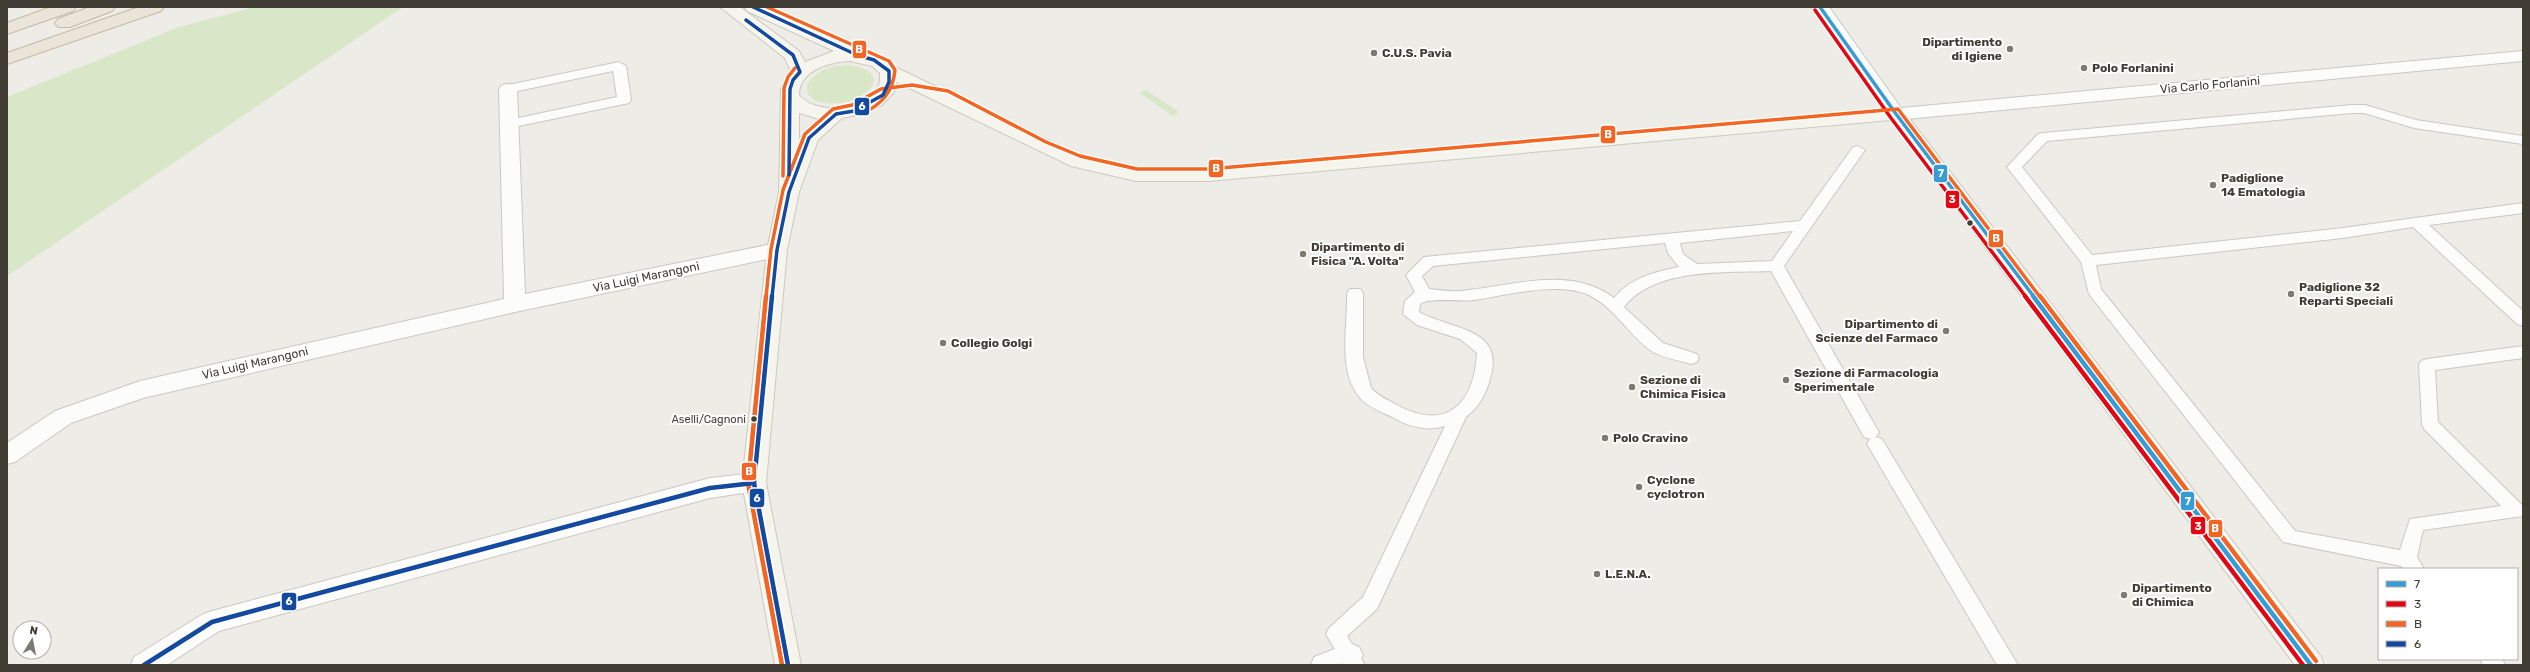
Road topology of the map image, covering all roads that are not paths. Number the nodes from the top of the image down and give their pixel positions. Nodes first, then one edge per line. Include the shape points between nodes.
1 (30, 7) edge
2 (67, 7) edge
3 (106, 7) edge
4 (156, 7) edge
5 (729, 7) edge
6 (753, 7) edge
7 (1820, 7) edge
8 (7, 17) edge
9 (7, 30) edge
10 (7, 46) edge
11 (857, 55) junction
12 (2523, 56) edge
13 (7, 59) edge
14 (889, 71) junction
15 (800, 72) junction
16 (508, 89) joint
17 (883, 95) junction
18 (791, 97) junction
19 (946, 97) junction
20 (836, 114) junction
21 (1896, 114) junction
22 (509, 124) junction
23 (2523, 140) edge
24 (1858, 150) dead end
25 (789, 192) junction
26 (2523, 208) edge
27 (2416, 222) junction
28 (1805, 225) junction
29 (1673, 237) junction
30 (777, 250) junction
31 (2088, 261) junction
32 (1776, 266) junction
33 (1696, 271) junction
34 (1355, 294) dead end
35 (1424, 294) junction
36 (515, 304) junction
37 (1615, 307) junction
38 (2523, 320) edge
39 (2523, 352) edge
40 (1691, 358) dead end
41 (1458, 417) junction
42 (7, 455) edge
43 (754, 483) junction
44 (2411, 564) edge
45 (1353, 660) edge
46 (144, 665) edge
47 (788, 665) edge
48 (1324, 665) edge
49 (2008, 665) edge
50 (2310, 665) edge

1 - 8 highway
2 - 9 highway
3 - 10 highway
4 - 13 highway
5 - 15 main road via 793,55
6 - 11 main road
7 - 21 street
11 - 14 main road via 882,63
11 - 15 main road via 826,59
12 - 21 street, Via Carlo Forlanini
14 - 17 main road via 889,82
14 - 19 main road
15 - 18 main road via 792,84
16 - 22 street
16 - 22 lane via 619,66 624,100
17 - 19 main road via 912,91
17 - 20 main road via 859,108
18 - 20 main road via 805,109
18 - 25 main road
19 - 21 main road via 1043,147 1078,162 1136,175 1168,177
20 - 25 main road via 809,138
21 - 50 main road
22 - 36 street
23 - 31 lane via 2435,128 2352,109 2043,137 2014,167
24 - 28 lane
25 - 30 main road
26 - 27 lane
27 - 31 lane via 2343,233
27 - 38 lane
28 - 29 lane
28 - 32 lane
29 - 33 lane via 1671,244 1674,254
29 - 35 lane via 1429,261 1414,275
30 - 36 street, Via Luigi Marangoni
30 - 43 main road
31 - 44 lane via 2094,290 2289,537
32 - 33 lane
32 - 49 lane via 1873,438
33 - 37 lane via 1651,278 1629,291
34 - 41 lane via 1353,347 1356,367 1365,393 1409,420 1434,422
35 - 37 lane via 1458,297 1541,285 1567,285 1594,291
35 - 41 lane via 1413,301 1411,314 1423,321 1466,335 1485,351 1486,367 1481,389
36 - 42 street, Via Luigi Marangoni via 140,390 63,417
37 - 40 lane via 1657,347
39 - 44 lane via 2427,365 2430,424 2517,511 2416,524
41 - 45 lane via 1370,603 1336,634
43 - 46 street via 710,488 212,622
43 - 47 main road
45 - 48 street

